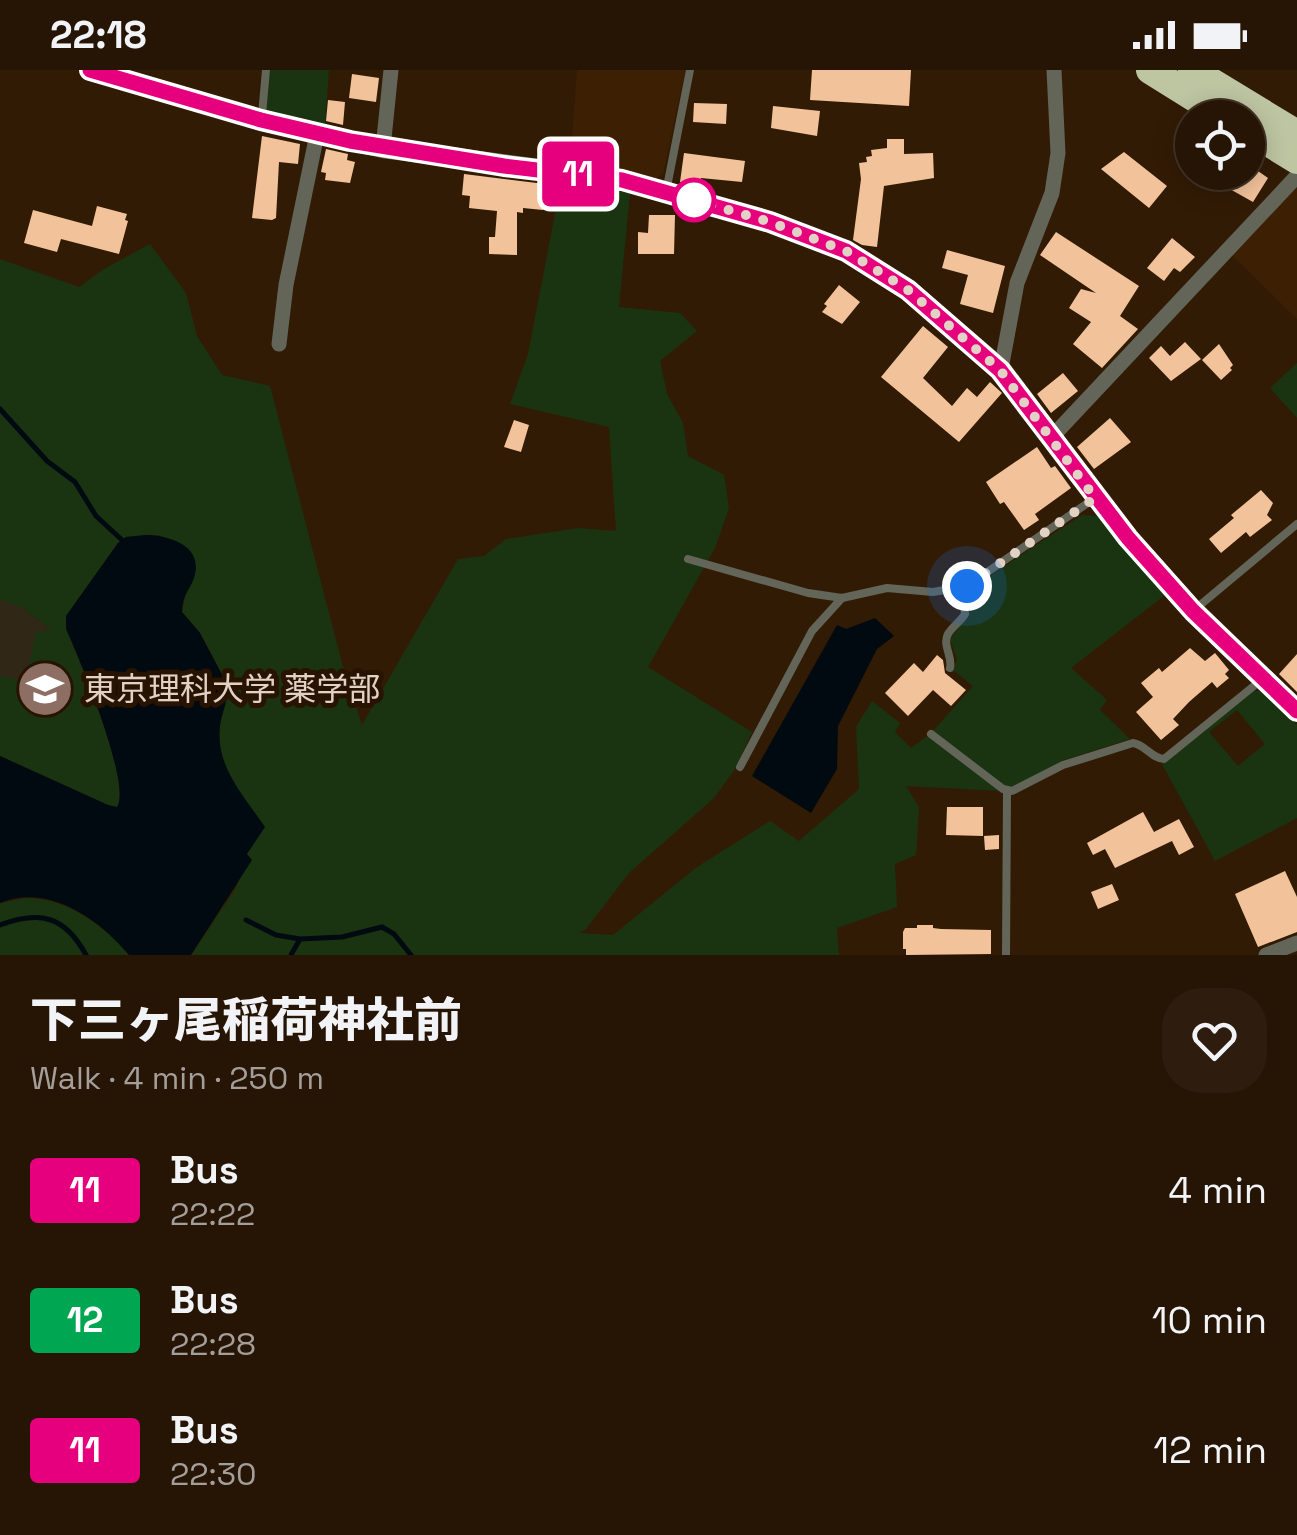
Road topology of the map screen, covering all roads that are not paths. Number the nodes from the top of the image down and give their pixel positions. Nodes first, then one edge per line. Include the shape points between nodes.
1 (90, 70) edge
2 (266, 70) edge
3 (391, 70) edge
4 (690, 70) edge
5 (1054, 70) edge
6 (1150, 70) edge
7 (1192, 70) edge
8 (1198, 100) edge
9 (261, 120) junction
10 (317, 134) junction
11 (1297, 134) edge
12 (1265, 140) edge
13 (383, 148) junction
14 (1297, 160) edge
15 (1297, 176) edge
16 (666, 192) junction
17 (279, 344) dead end
18 (1000, 370) junction
19 (1050, 439) junction
20 (1095, 498) junction
21 (1297, 524) edge
22 (688, 559) dead end
23 (962, 587) junction
24 (842, 598) junction
25 (1193, 611) junction
26 (950, 668) dead end
27 (1264, 679) junction
28 (1297, 711) edge
29 (931, 734) dead end
30 (740, 767) dead end
31 (1007, 790) junction
32 (1297, 942) edge
33 (1006, 955) edge
34 (1266, 955) edge

1 - 9 street
2 - 9 lane
3 - 13 street
4 - 16 lane
5 - 18 street via 1058,153 1052,193 1018,283
6 - 8 highway
7 - 11 highway
9 - 10 street
10 - 13 street
10 - 17 street
12 - 14 highway
13 - 16 street via 622,180
15 - 19 street
16 - 18 street via 846,251 908,290
18 - 19 street
19 - 20 street
20 - 23 lane
20 - 25 street
21 - 25 lane
22 - 24 lane
23 - 24 lane via 887,588
23 - 26 lane via 966,614 948,634
24 - 30 lane via 812,631
25 - 27 street
27 - 28 street
27 - 31 lane via 1164,759 1133,743
29 - 31 lane
31 - 33 lane
32 - 34 street

